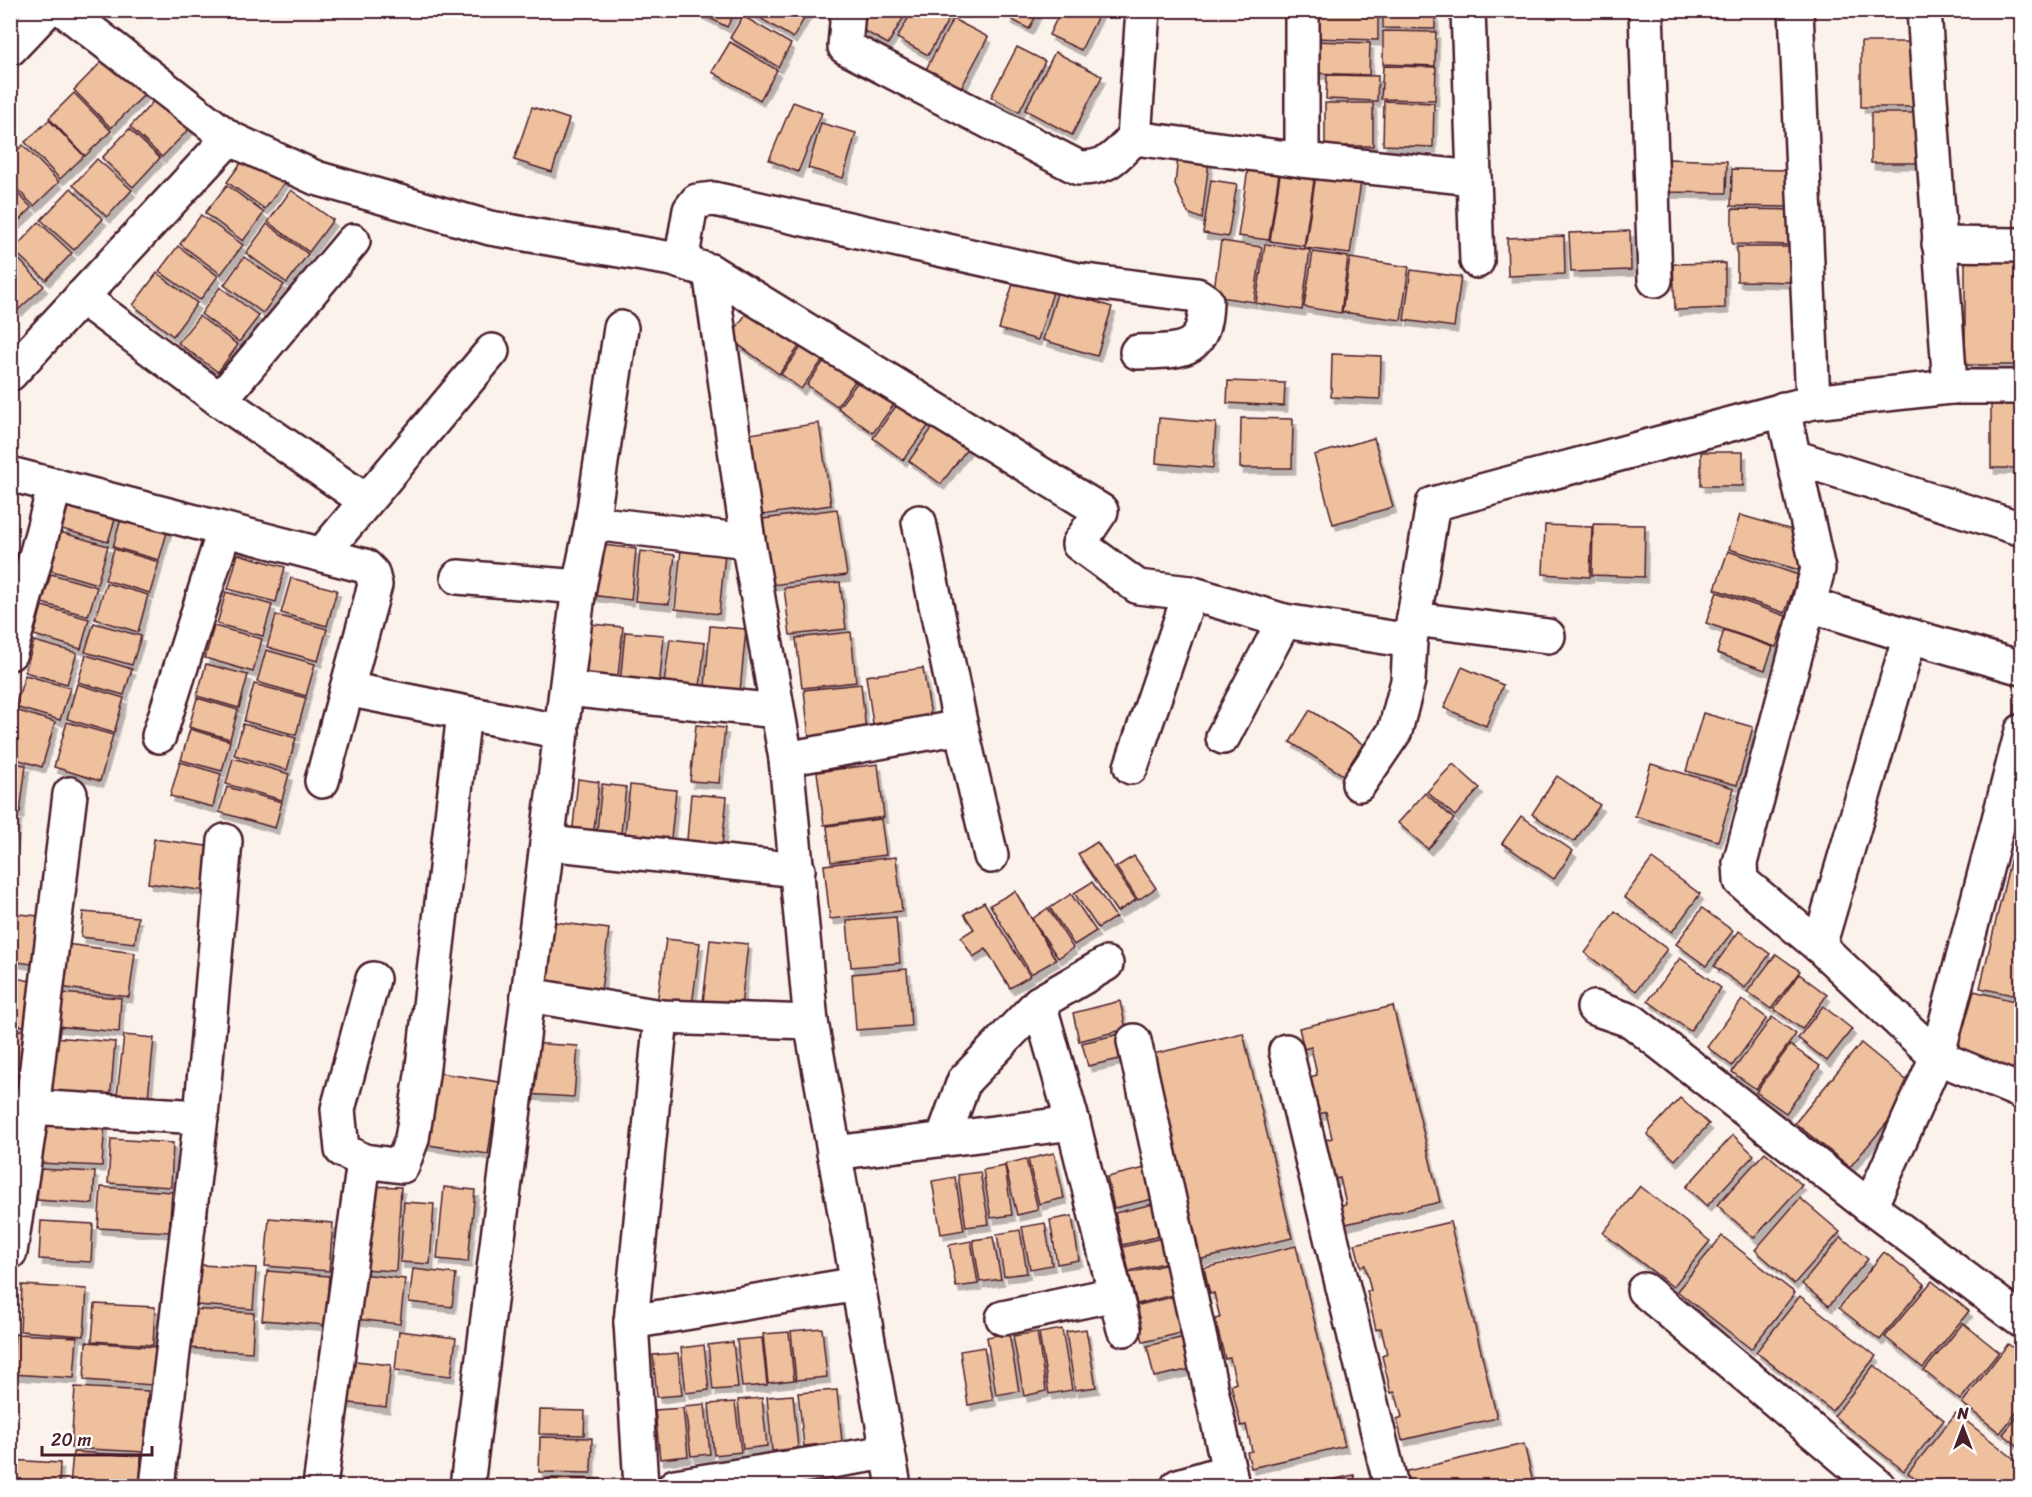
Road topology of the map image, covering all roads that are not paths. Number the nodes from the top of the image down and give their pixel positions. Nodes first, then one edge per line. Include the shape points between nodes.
1 (47, 10) edge
2 (64, 10) edge
3 (848, 10) edge
4 (1143, 10) edge
5 (1302, 10) edge
6 (1468, 10) edge
7 (1646, 10) edge
8 (1796, 10) edge
9 (1924, 10) edge
10 (10, 49) edge
11 (229, 138) junction
12 (1134, 138) junction
13 (1302, 160) junction
14 (1474, 178) junction
15 (353, 241) dead end
16 (1939, 244) junction
17 (2022, 245) edge
18 (1477, 261) dead end
19 (695, 267) junction
20 (1655, 280) dead end
21 (81, 297) junction
22 (621, 328) dead end
23 (492, 351) dead end
24 (1137, 352) dead end
25 (10, 374) edge
26 (1950, 387) junction
27 (2022, 387) edge
28 (220, 400) junction
29 (1798, 405) junction
30 (1794, 457) junction
31 (10, 474) edge
32 (55, 485) junction
33 (366, 501) junction
34 (919, 522) dead end
35 (592, 523) junction
36 (2022, 529) edge
37 (224, 531) junction
38 (748, 541) junction
39 (322, 554) junction
40 (458, 577) dead end
41 (579, 587) junction
42 (1190, 593) junction
43 (1810, 605) junction
44 (1284, 621) junction
45 (1412, 630) junction
46 (1548, 636) dead end
47 (1910, 636) junction
48 (10, 653) edge
49 (2022, 668) edge
50 (347, 688) junction
51 (567, 688) junction
52 (777, 711) junction
53 (464, 713) junction
54 (962, 727) junction
55 (2022, 731) edge
56 (562, 732) junction
57 (159, 736) dead end
58 (1223, 737) dead end
59 (786, 759) junction
60 (1131, 767) dead end
61 (2016, 775) edge
62 (322, 781) dead end
63 (1359, 784) dead end
64 (70, 794) dead end
65 (225, 841) dead end
66 (548, 843) junction
67 (991, 856) dead end
68 (798, 870) junction
69 (1820, 946) junction
70 (1106, 964) dead end
71 (373, 979) dead end
72 (528, 995) junction
73 (1039, 1003) junction
74 (1594, 1008) dead end
75 (661, 1017) junction
76 (811, 1022) junction
77 (1134, 1041) dead end
78 (1286, 1050) dead end
79 (1937, 1057) junction
80 (2022, 1092) edge
81 (21, 1107) edge
82 (201, 1116) junction
83 (1073, 1123) junction
84 (943, 1139) junction
85 (834, 1153) junction
86 (364, 1161) junction
87 (1870, 1207) junction
88 (10, 1252) edge
89 (858, 1284) junction
90 (1644, 1290) dead end
91 (1115, 1294) junction
92 (1003, 1318) dead end
93 (2022, 1320) edge
94 (631, 1322) junction
95 (1124, 1329) dead end
96 (888, 1452) junction
97 (1231, 1479) edge
98 (157, 1486) edge
99 (320, 1486) edge
100 (466, 1486) edge
101 (641, 1486) edge
102 (675, 1486) edge
103 (894, 1486) edge
104 (1178, 1486) edge
105 (1391, 1486) edge
106 (1878, 1486) edge

1 - 10 street
2 - 11 street
3 - 12 street via 845,47 1079,168 1096,168 1111,161
4 - 12 street
5 - 13 street
6 - 14 street
7 - 20 street
8 - 29 street
9 - 16 street
11 - 19 street via 316,178 490,228 628,251
11 - 21 street
12 - 13 street
13 - 14 street
14 - 18 street
15 - 28 street
16 - 17 street
16 - 26 street
19 - 24 street via 690,210 697,201 714,199 1078,280 1197,295 1206,301 1206,320 1200,337 1187,347
19 - 38 street
19 - 42 street via 1101,511 1079,544 1138,587
21 - 25 street
21 - 28 street
22 - 35 street
23 - 33 street
26 - 27 street
26 - 29 street
28 - 33 street
29 - 30 street
29 - 45 street via 1433,504
30 - 36 street
30 - 43 street via 1818,569
31 - 32 street
32 - 37 street
32 - 48 street
33 - 39 street
34 - 54 street
35 - 38 street
35 - 41 street
37 - 39 street
37 - 57 street
38 - 52 street
39 - 50 street via 365,566 375,585
40 - 41 street
41 - 51 street
42 - 44 street
42 - 60 street
43 - 47 street
43 - 69 street via 1740,863 1741,881
44 - 45 street
44 - 58 street
45 - 46 street
45 - 63 street via 1408,681 1395,731
47 - 49 street
47 - 69 street
50 - 53 street
50 - 62 street
51 - 52 street
51 - 56 street
52 - 59 street
53 - 56 street
53 - 86 street via 412,1139 402,1166
54 - 59 street
54 - 67 street
55 - 61 street
56 - 66 street
59 - 68 street
61 - 79 street
64 - 81 street
65 - 82 street
66 - 68 street
66 - 72 street
68 - 76 street
69 - 79 street
70 - 73 street
71 - 86 street via 338,1109 342,1150
72 - 75 street
72 - 100 street
73 - 83 street
73 - 84 street via 964,1081
74 - 87 street via 1632,1021
75 - 76 street
75 - 94 street
76 - 85 street
77 - 97 street
78 - 105 street
79 - 80 street
79 - 87 street
81 - 82 street
81 - 88 street
82 - 98 street
83 - 84 street
83 - 91 street
84 - 85 street
85 - 89 street
86 - 99 street
87 - 93 street
89 - 94 street
89 - 96 street
90 - 106 street
91 - 92 street
91 - 95 street
94 - 101 street
96 - 102 street
96 - 103 street
97 - 104 street

